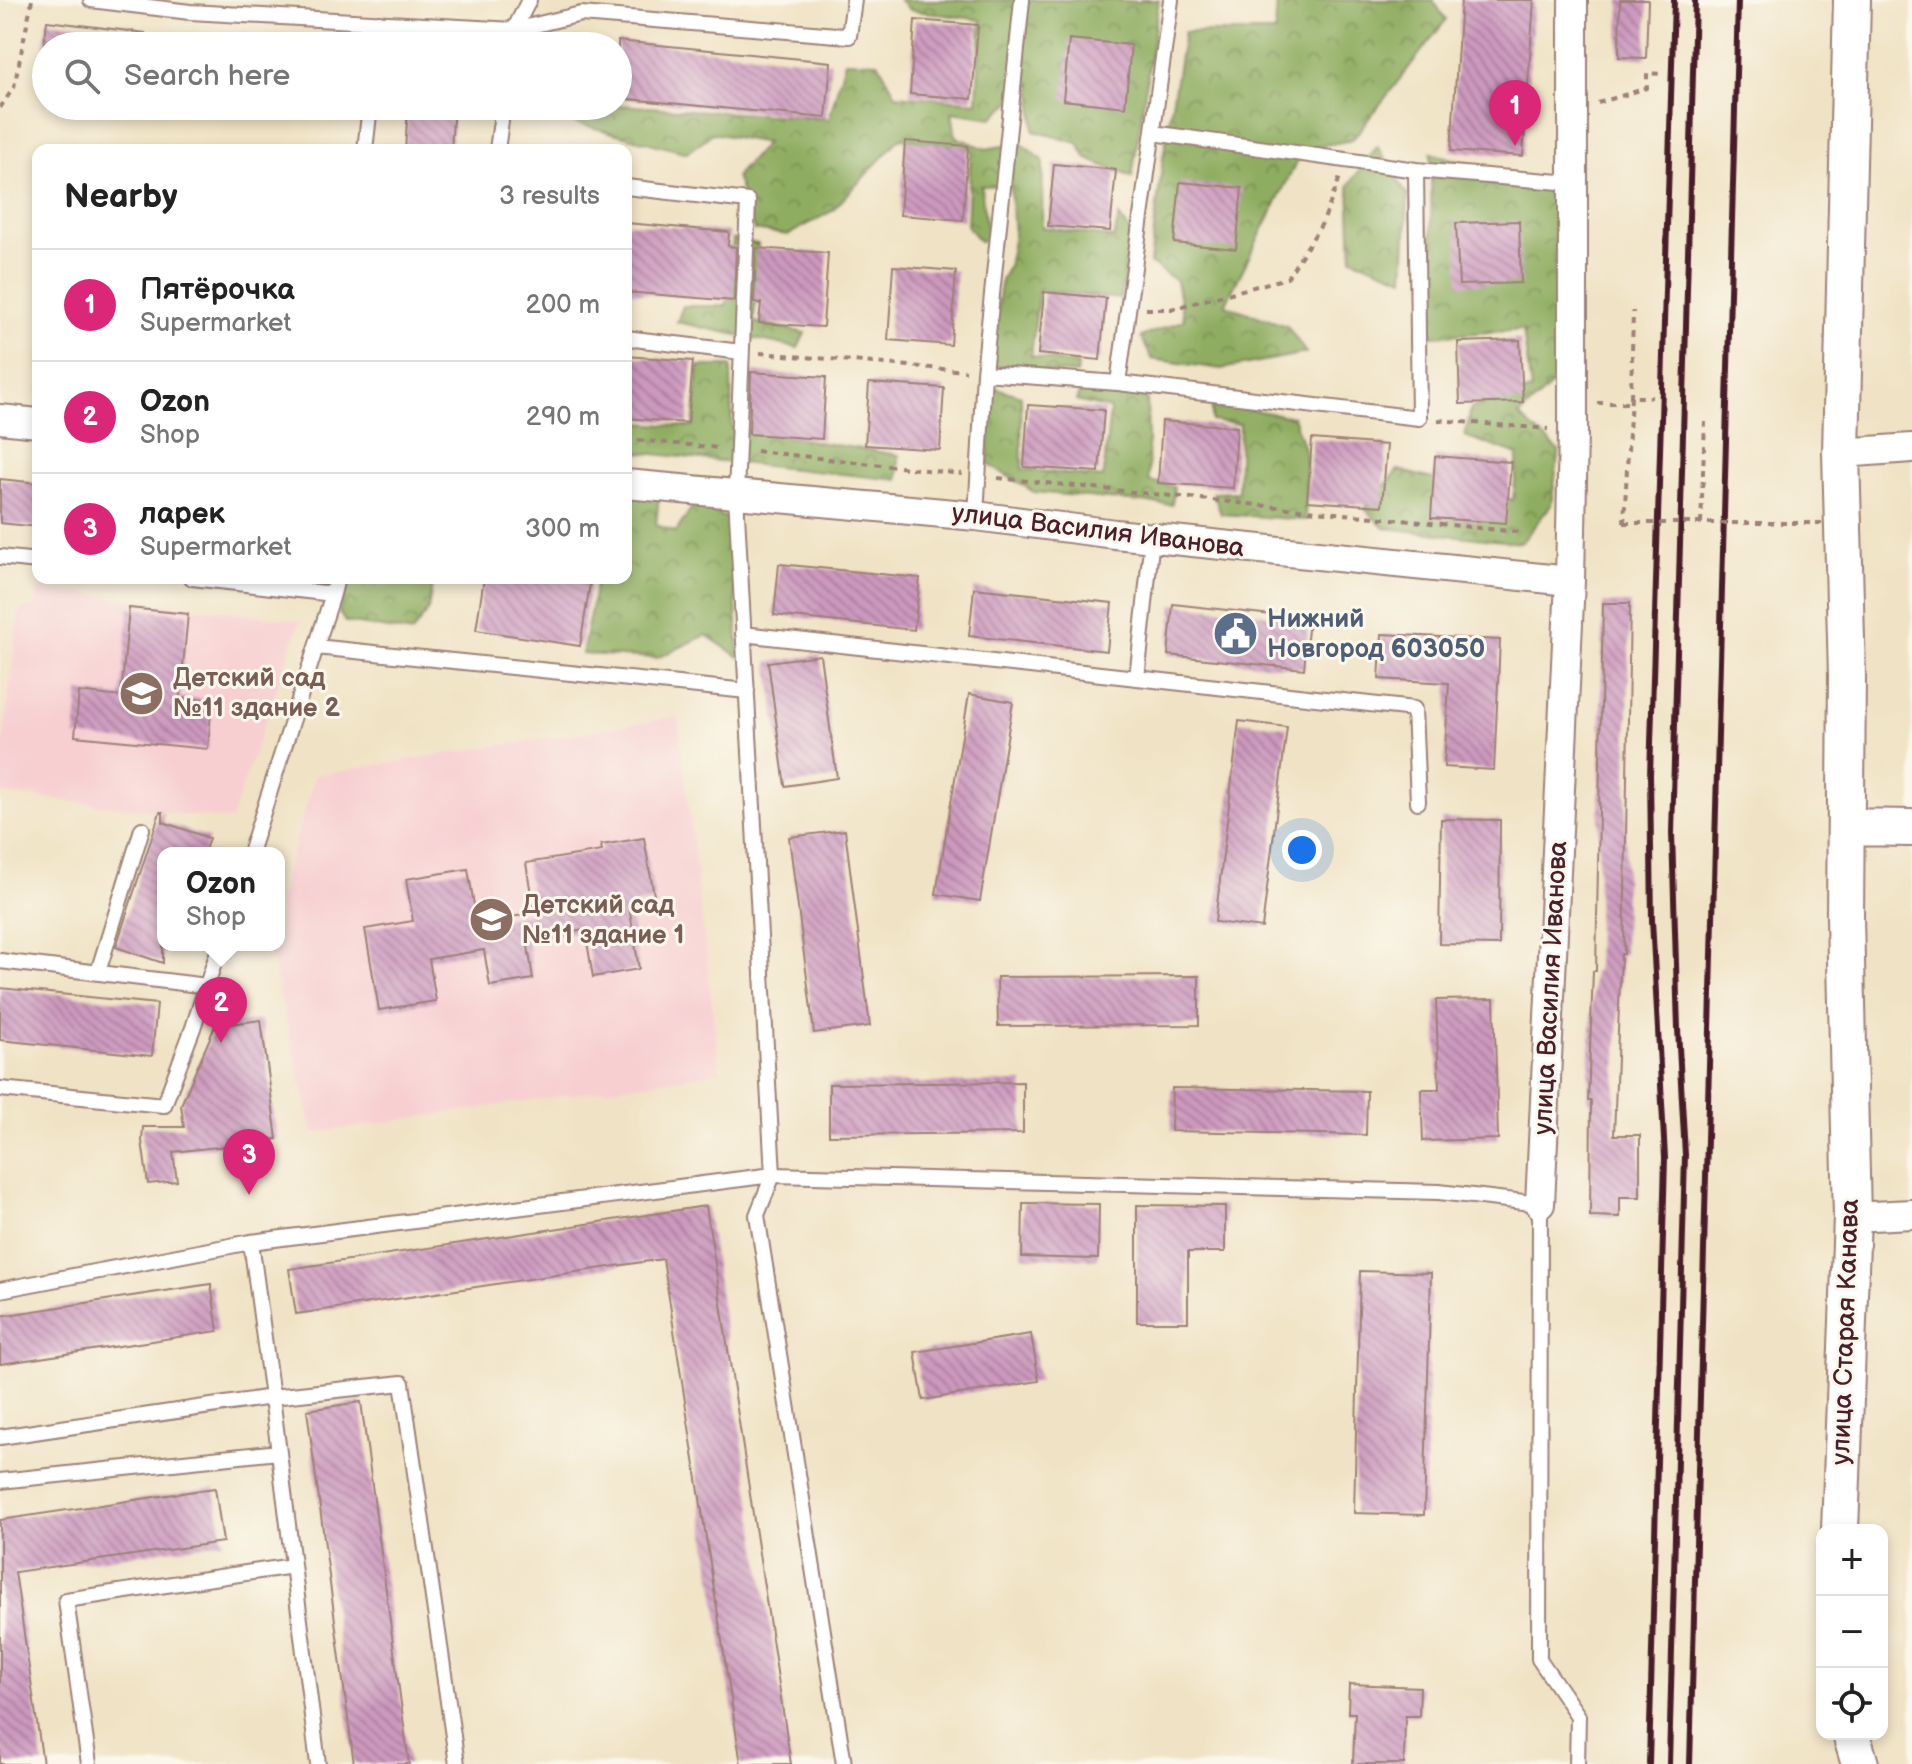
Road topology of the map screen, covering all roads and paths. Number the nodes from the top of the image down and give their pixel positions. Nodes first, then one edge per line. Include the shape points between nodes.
1 (32, 0) edge
2 (91, 0) edge
3 (529, 0) edge
4 (854, 0) edge
5 (1022, 0) edge
6 (1171, 0) edge
7 (1573, 0) edge
8 (1852, 0) edge
9 (191, 6) edge
10 (379, 22) junction
11 (514, 30) junction
12 (378, 32) edge
13 (1661, 74) dead end
14 (0, 108) edge
15 (1573, 111) junction
16 (368, 120) edge
17 (501, 120) edge
18 (1153, 133) junction
19 (366, 144) edge
20 (498, 144) edge
21 (1346, 160) junction
22 (1416, 170) junction
23 (1572, 183) junction
24 (632, 188) edge
25 (1128, 308) junction
26 (1633, 311) dead end
27 (632, 339) edge
28 (741, 352) junction
29 (984, 373) junction
30 (1118, 383) junction
31 (1631, 397) junction
32 (1652, 397) dead end
33 (1419, 418) junction
34 (0, 419) edge
35 (32, 422) edge
36 (1705, 422) dead end
37 (1573, 431) junction
38 (632, 440) edge
39 (1912, 448) edge
40 (737, 449) junction
41 (1841, 453) junction
42 (978, 476) junction
43 (632, 485) edge
44 (736, 495) junction
45 (976, 516) junction
46 (1701, 523) junction
47 (1824, 523) dead end
48 (1518, 532) dead end
49 (1152, 538) junction
50 (0, 557) edge
51 (32, 560) edge
52 (1570, 581) junction
53 (245, 584) edge
54 (336, 584) edge
55 (333, 594) junction
56 (743, 634) junction
57 (316, 647) junction
58 (1137, 678) junction
59 (747, 691) junction
60 (1418, 802) dead end
61 (1846, 827) junction
62 (1912, 828) edge
63 (142, 829) dead end
64 (252, 847) edge
65 (218, 951) edge
66 (0, 961) edge
67 (98, 972) junction
68 (207, 986) junction
69 (0, 1089) edge
70 (773, 1175) junction
71 (1540, 1204) junction
72 (1912, 1214) edge
73 (1852, 1217) junction
74 (251, 1242) junction
75 (0, 1290) edge
76 (272, 1397) junction
77 (0, 1437) edge
78 (279, 1452) junction
79 (0, 1481) edge
80 (1840, 1524) edge
81 (293, 1566) junction
82 (1853, 1740) edge
83 (89, 1764) edge
84 (318, 1764) edge
85 (457, 1764) edge
86 (844, 1764) edge
87 (1577, 1764) edge
88 (1860, 1764) edge

1 - 14 path via 14,87
2 - 9 lane
3 - 11 lane
4 - 11 lane via 849,36 581,14
5 - 29 lane
6 - 18 lane
7 - 15 street, улица Василия Иванова
8 - 41 street, улица Старая Канава
9 - 10 lane
10 - 11 lane
10 - 12 lane
13 - 15 path via 1647,73 1647,88
15 - 23 street, улица Василия Иванова
16 - 19 lane
17 - 20 lane
18 - 21 lane
18 - 25 lane
21 - 22 lane
21 - 25 path via 1323,222 1287,278 1171,309
22 - 23 lane
22 - 33 lane
23 - 37 street, улица Василия Иванова
24 - 28 lane via 748,201
25 - 30 lane
26 - 31 path
27 - 28 lane
28 - 29 path
28 - 40 lane
29 - 30 lane
29 - 42 lane
30 - 33 lane
31 - 32 path
31 - 46 path, bridge via 1624,523
33 - 37 path
34 - 35 street
36 - 46 path
37 - 52 street, улица Василия Иванова
38 - 40 path
39 - 41 street
40 - 42 path
40 - 44 lane
41 - 61 street, улица Старая Канава
42 - 45 lane
42 - 48 path
43 - 44 street, улица Василия Иванова
44 - 45 street, улица Василия Иванова
44 - 56 lane
45 - 49 street, улица Василия Иванова
46 - 47 path, bridge
49 - 52 street, улица Василия Иванова
49 - 58 lane
50 - 51 lane
52 - 71 street, улица Василия Иванова
53 - 55 lane
54 - 55 lane
55 - 57 lane
56 - 58 lane
56 - 59 lane
57 - 59 lane
57 - 64 lane
58 - 60 lane via 1414,709
59 - 70 lane
61 - 62 street
61 - 73 street, улица Старая Канава
63 - 67 lane
65 - 68 lane
66 - 67 lane
67 - 68 lane
68 - 69 lane via 164,1105
70 - 71 lane via 1439,1192
70 - 74 lane
70 - 86 lane via 757,1215
71 - 87 lane via 1539,1659 1578,1716
72 - 73 street
73 - 80 street, улица Старая Канава
74 - 75 lane
74 - 76 lane
76 - 77 lane
76 - 78 lane
76 - 85 lane via 402,1383
78 - 79 lane
78 - 81 lane
81 - 83 lane via 66,1600
81 - 84 lane
82 - 88 street

